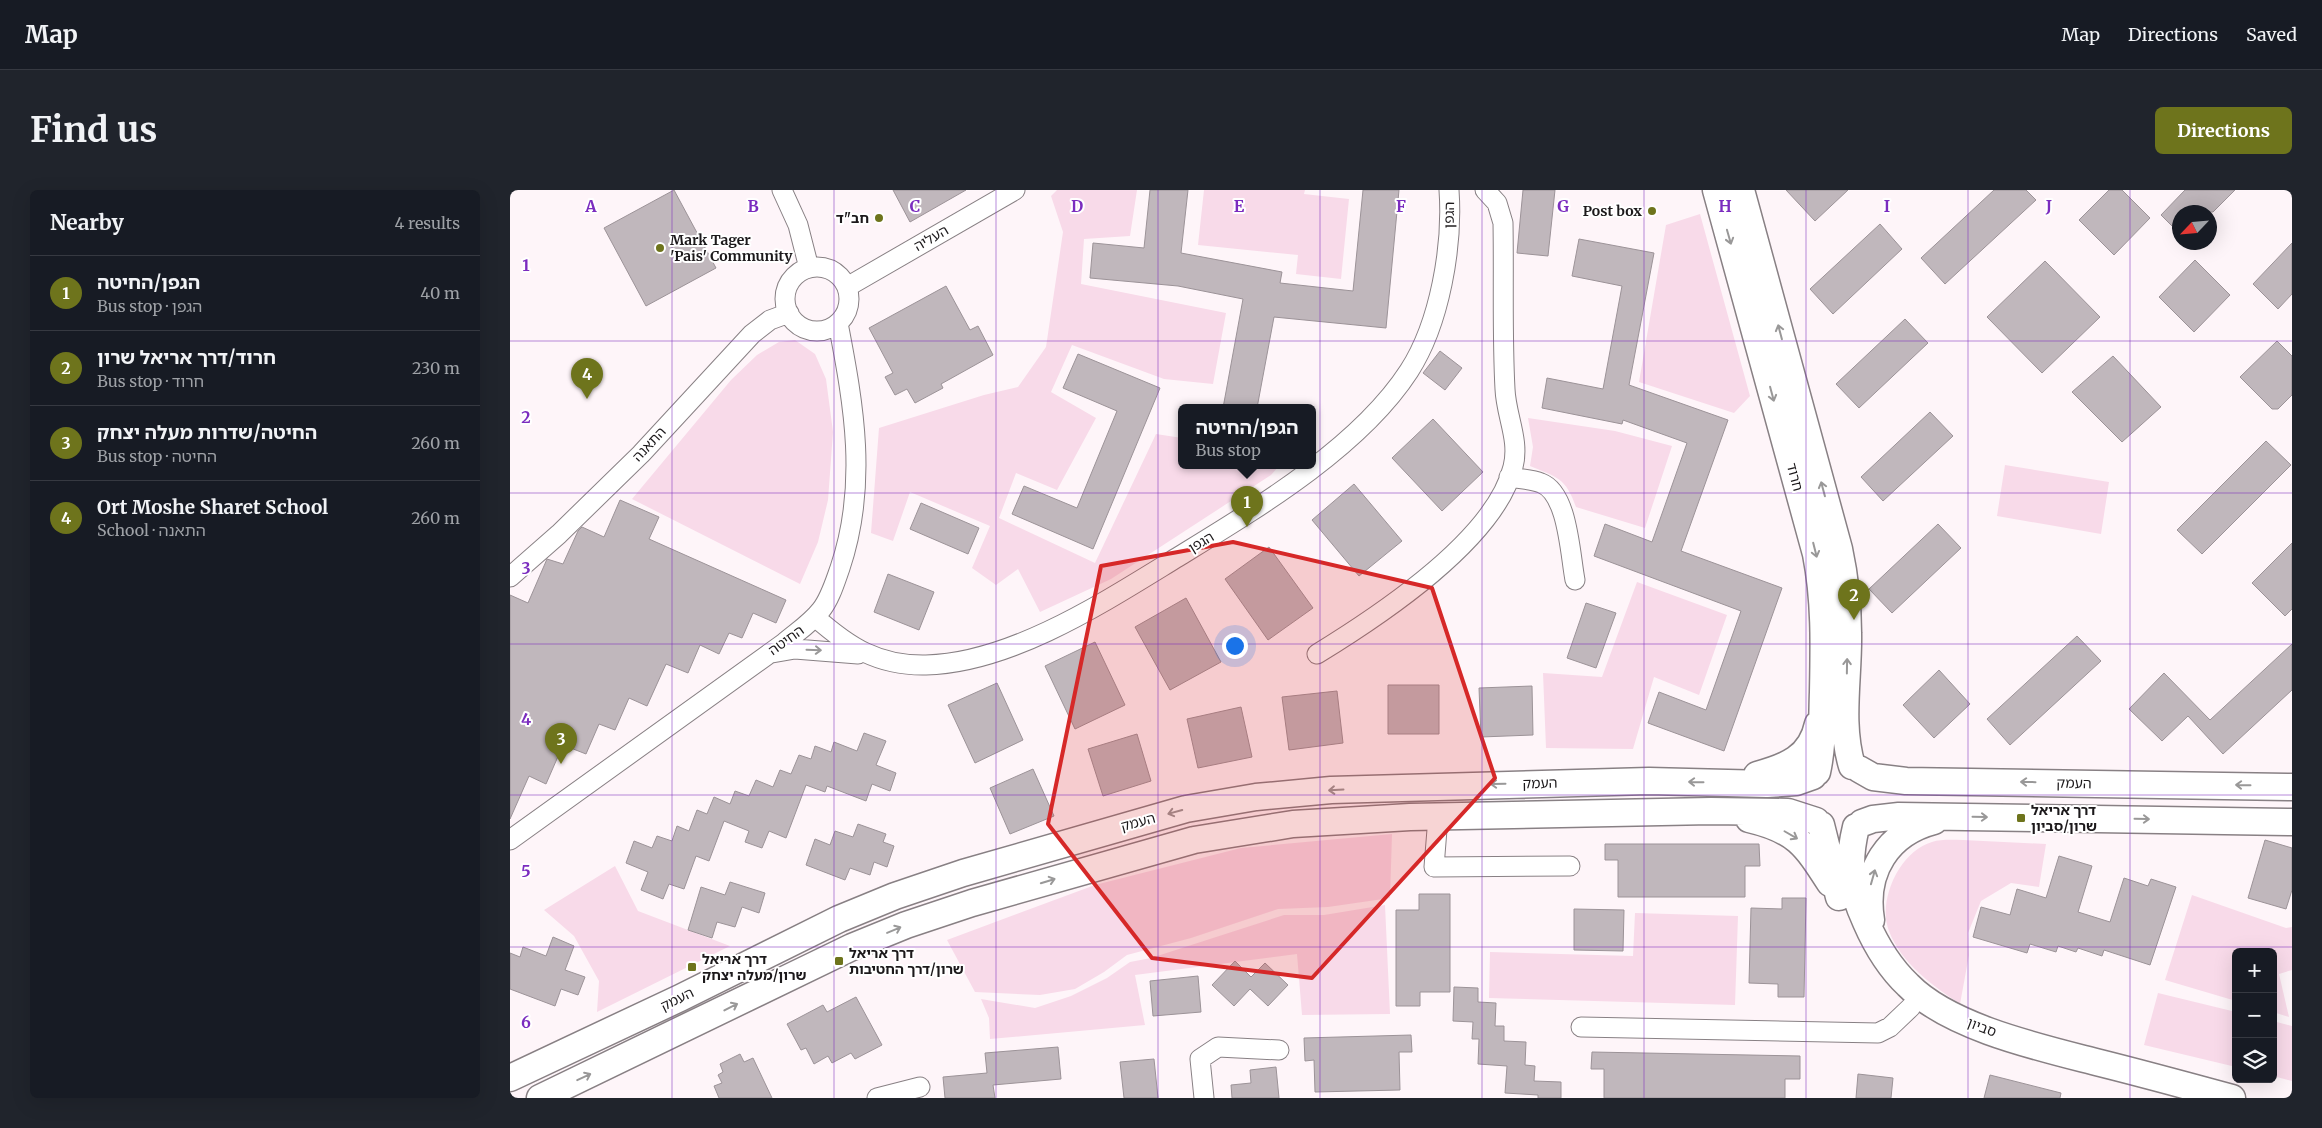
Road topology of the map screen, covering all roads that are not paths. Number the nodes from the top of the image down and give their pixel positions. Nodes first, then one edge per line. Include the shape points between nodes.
1 (782, 190) edge
2 (1015, 190) edge
3 (1449, 190) edge
4 (1484, 190) edge
5 (1716, 190) edge
6 (1741, 190) edge
7 (808, 268) junction
8 (847, 287) junction
9 (789, 313) junction
10 (838, 323) junction
11 (1316, 464) edge
12 (1310, 469) edge
13 (1510, 477) junction
14 (510, 578) edge
15 (1575, 580) dead end
16 (815, 617) junction
17 (765, 654) junction
18 (866, 654) junction
19 (1318, 654) dead end
20 (1835, 699) junction
21 (1856, 768) junction
22 (1815, 774) junction
23 (1906, 781) junction
24 (1734, 782) junction
25 (2292, 787) edge
26 (1711, 811) junction
27 (1438, 817) junction
28 (1950, 817) junction
29 (2292, 822) edge
30 (1818, 823) junction
31 (1859, 825) junction
32 (510, 840) edge
33 (1570, 866) dead end
34 (1841, 901) junction
35 (1876, 942) junction
36 (1911, 1007) junction
37 (1581, 1027) dead end
38 (1279, 1050) dead end
39 (510, 1078) edge
40 (920, 1087) dead end
41 (540, 1098) edge
42 (877, 1098) edge
43 (1204, 1098) edge
44 (2172, 1098) edge
45 (2232, 1098) edge

1 - 7 street via 798,225
2 - 8 street, העליה
3 - 11 street, הגפן via 1448,246 1442,284 1429,331 1411,369 1392,396
4 - 13 street via 1497,203 1503,223 1505,391 1516,443
5 -> 20 main road, חרוד via 1816,554
20 -> 6 main road, חרוד via 1847,604 1839,549
7 - 8 street via 827,269 842,279
7 - 9 street via 793,278 788,286 786,304
8 - 10 street via 848,306
9 - 10 street via 794,321 811,330 830,328
9 - 14 street, התאנה via 770,320 752,334 641,454
10 - 16 street, החיטה via 856,426 855,485 844,554 834,586
12 - 18 street, הגפן via 1287,488 1098,606 1033,637 958,661 926,665 893,663
13 - 15 street via 1541,483 1553,491 1561,503
13 - 19 street via 1485,519 1459,548 1389,606
16 - 17 street, החיטה
16 - 18 street, הגפן via 841,640
17 -> 18 street via 795,649
17 - 32 street, החיטה
20 - 21 main road, חרוד
20 - 22 main road, חרוד
20 - 23 main road via 1867,757
20 - 24 main road via 1801,757 1777,769
21 - 22 main road via 1834,764
21 - 23 main road, העמק via 1873,777
21 - 31 main road via 1871,785 1873,795 1868,815
22 - 24 main road, העמק via 1783,783
22 - 30 main road via 1808,784 1807,804
25 -> 23 main road, העמק
24 -> 39 main road, העמק via 1649,781 1351,789 1281,794 1186,809 894,896 839,919
26 - 27 main road
26 - 30 main road via 1788,812
26 -> 34 main road via 1767,824 1799,839
27 - 33 street via 1434,867
41 -> 27 main road via 852,947 972,903 1121,859 1226,833 1293,824
28 -> 29 main road
28 - 31 main road via 1899,816 1873,819
35 -> 28 main road via 1869,891 1882,856 1903,833 1917,825
30 - 31 main road via 1838,831
30 - 34 main road, סביון
31 - 35 main road, סביון via 1852,845 1850,875 1860,910
34 - 36 main road, סביון via 1862,950 1897,997
35 - 45 main road, סביון via 1908,986 1946,1012 2033,1045
36 - 37 street via 1890,1027 1878,1033
36 - 44 main road, סביון via 1939,1026 2029,1060
38 - 43 street via 1218,1048 1200,1059
40 - 42 street

